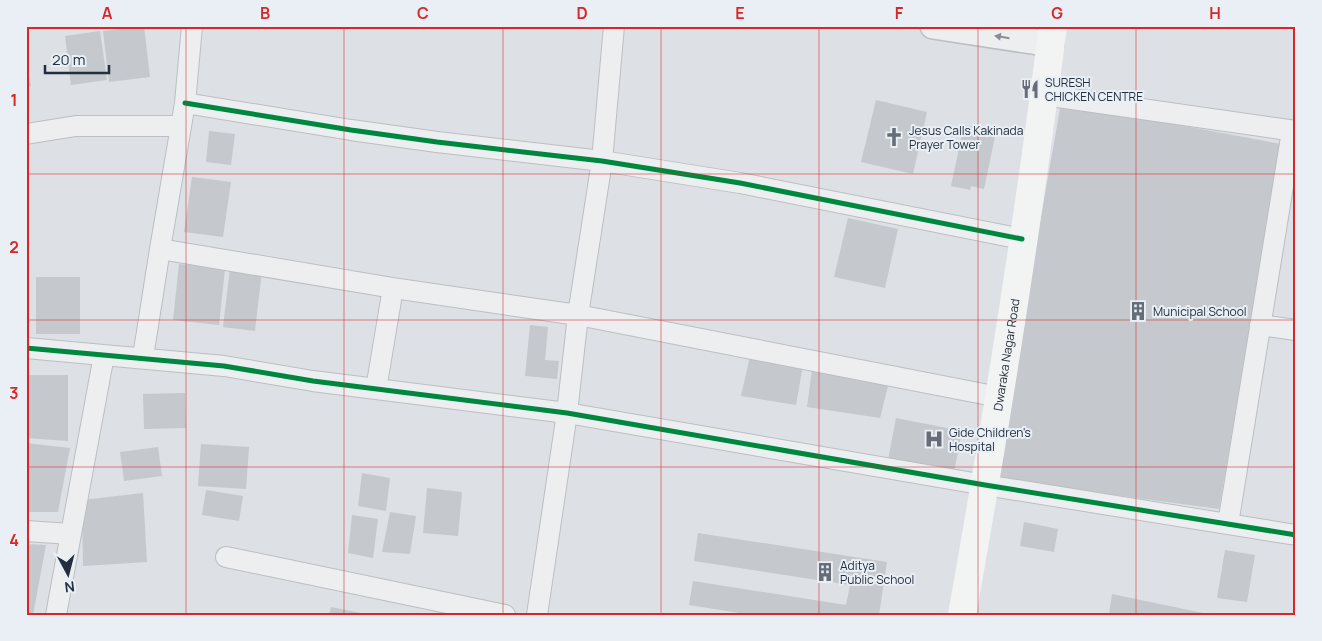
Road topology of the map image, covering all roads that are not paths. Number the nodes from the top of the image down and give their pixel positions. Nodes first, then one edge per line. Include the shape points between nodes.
1 (192, 26) edge
2 (614, 26) edge
3 (933, 26) edge
4 (1052, 35) edge
5 (1044, 95) junction
6 (185, 103) junction
7 (182, 126) junction
8 (1294, 131) edge
9 (26, 134) edge
10 (602, 160) junction
11 (1022, 240) junction
12 (160, 249) junction
13 (393, 288) junction
14 (578, 314) junction
15 (1260, 325) junction
16 (1296, 330) edge
17 (26, 348) edge
18 (104, 355) junction
19 (143, 358) junction
20 (376, 389) junction
21 (999, 397) junction
22 (567, 413) junction
23 (985, 485) junction
24 (1228, 524) junction
25 (26, 531) edge
26 (71, 534) junction
27 (1296, 535) edge
28 (226, 557) dead end
29 (56, 615) edge
30 (505, 615) edge
31 (537, 615) edge
32 (962, 615) edge

1 - 6 street
2 - 10 street
4 -> 3 street
4 - 5 main road, Dwaraka Nagar Road
5 - 8 street
5 - 11 main road, Dwaraka Nagar Road
6 - 7 street
6 - 10 street via 428,141
7 - 9 street via 76,126
7 - 12 street
8 - 15 street
10 - 11 street via 740,183
10 - 14 street
11 - 21 main road, Dwaraka Nagar Road
12 - 13 street
12 - 19 street
13 - 14 street
13 - 20 street
14 - 21 street
14 - 22 street
15 - 16 street
15 - 24 street
17 - 18 street
18 - 19 street
18 - 26 street
19 - 20 street via 224,366
20 - 22 street
21 - 23 main road, Dwaraka Nagar Road
22 - 23 street
22 - 31 street
23 - 24 street
23 - 32 main road, Dwaraka Nagar Road
24 - 27 street
25 - 26 street
26 - 29 street
28 - 30 street

